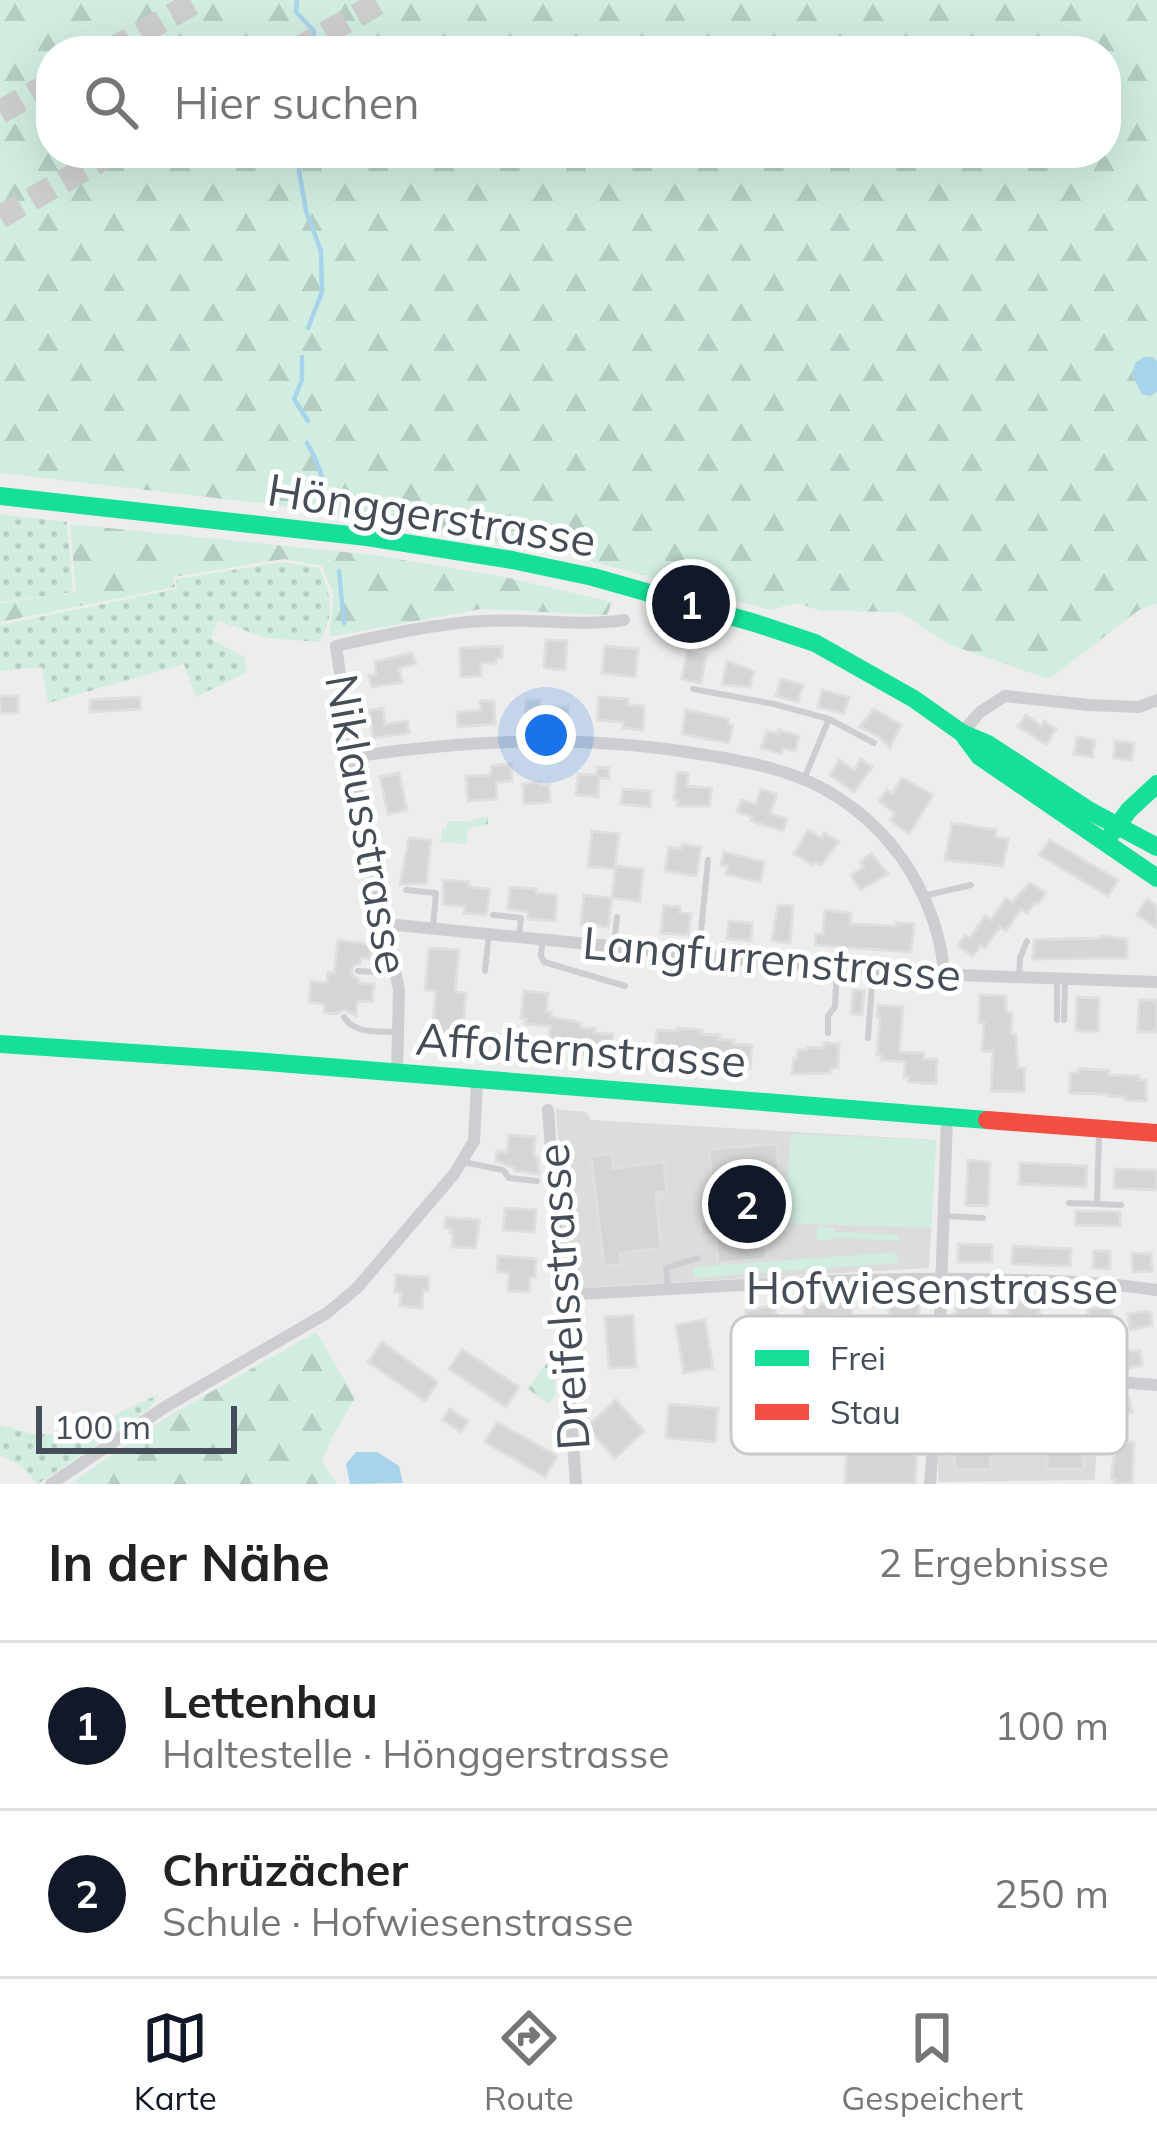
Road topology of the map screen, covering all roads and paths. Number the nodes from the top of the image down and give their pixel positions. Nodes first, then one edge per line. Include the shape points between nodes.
1 (0, 496) edge
2 (624, 620) dead end
3 (693, 688) dead end
4 (1157, 700) edge
5 (829, 719) junction
6 (962, 733) junction
7 (874, 743) dead end
8 (351, 757) junction
9 (804, 779) junction
10 (1157, 784) edge
11 (1111, 833) junction
12 (1157, 847) edge
13 (708, 860) dead end
14 (1157, 878) edge
15 (971, 884) dead end
16 (406, 890) dead end
17 (923, 896) junction
18 (493, 915) dead end
19 (617, 916) dead end
20 (387, 924) junction
21 (433, 927) junction
22 (490, 933) junction
23 (519, 936) junction
24 (543, 938) junction
25 (1027, 940) dead end
26 (614, 946) junction
27 (699, 955) junction
28 (869, 966) junction
29 (837, 967) junction
30 (358, 971) dead end
31 (485, 971) dead end
32 (396, 973) junction
33 (944, 974) junction
34 (1019, 978) junction
35 (1062, 979) junction
36 (1157, 982) edge
37 (625, 986) dead end
38 (344, 1017) dead end
39 (1060, 1020) dead end
40 (400, 1032) junction
41 (828, 1033) dead end
42 (868, 1038) dead end
43 (0, 1044) edge
44 (397, 1074) junction
45 (477, 1081) junction
46 (548, 1110) dead end
47 (947, 1116) junction
48 (1100, 1127) junction
49 (1157, 1132) edge
50 (462, 1162) junction
51 (537, 1180) dead end
52 (1070, 1203) dead end
53 (1097, 1204) junction
54 (1121, 1204) dead end
55 (942, 1216) junction
56 (983, 1218) dead end
57 (698, 1258) dead end
58 (940, 1279) junction
59 (669, 1290) junction
60 (1157, 1290) edge
61 (563, 1295) junction
62 (939, 1316) edge
63 (1127, 1383) edge
64 (1157, 1385) edge
65 (932, 1454) edge
66 (51, 1484) edge
67 (576, 1484) edge
68 (930, 1484) edge

1 - 6 main road, Hönggerstrasse via 367,537 593,577 815,644
2 - 8 street, Niklausstrasse via 484,621 335,646
3 - 5 lane
4 - 6 street via 1139,707 1005,696
5 - 7 lane
5 - 9 lane
6 - 11 main road, Hönggerstrasse via 980,756
8 - 9 street via 579,740 740,761
8 - 20 street, Niklausstrasse
9 - 17 street via 874,826
10 - 11 main road
11 - 12 main road, Hönggerstrasse
11 - 14 main road, Hönggerstrasse
13 - 27 lane
15 - 17 lane
16 - 21 lane via 436,893
17 - 33 street
18 - 23 lane via 521,918
19 - 26 lane
20 - 21 street, Langfurrenstrasse
20 - 32 street, Niklausstrasse
21 - 22 street, Langfurrenstrasse
22 - 23 street, Langfurrenstrasse
22 - 31 lane
23 - 24 street, Langfurrenstrasse
24 - 26 street, Langfurrenstrasse
24 - 37 lane via 544,962
25 - 34 lane
26 - 27 street, Langfurrenstrasse
27 - 29 street, Langfurrenstrasse
28 - 29 street, Langfurrenstrasse
28 - 33 street, Langfurrenstrasse
28 - 42 lane
29 - 41 lane
30 - 32 lane
32 - 40 street, Niklausstrasse
33 - 34 street, Langfurrenstrasse
34 - 35 street, Langfurrenstrasse
35 - 36 street, Langfurrenstrasse
35 - 39 lane
38 - 40 lane via 362,1030
40 - 44 street, Niklausstrasse
43 - 44 main road, Affolternstrasse
44 - 45 main road, Affolternstrasse
45 - 47 main road, Affolternstrasse
45 - 50 street via 474,1142
46 - 61 street, Dreifelsstrasse
47 - 48 main road, Affolternstrasse
47 - 55 street
48 - 49 main road, Affolternstrasse
48 - 53 lane
50 - 51 lane
50 - 66 street via 357,1288 327,1312
52 - 53 lane
53 - 54 lane
55 - 56 lane
55 - 58 street
57 - 59 lane via 666,1268
58 - 59 street, Hofwiesenstrasse
58 - 60 street, Hofwiesenstrasse
58 - 62 street
59 - 61 street, Hofwiesenstrasse
61 - 67 street, Dreifelsstrasse
63 - 64 street
65 - 68 street

